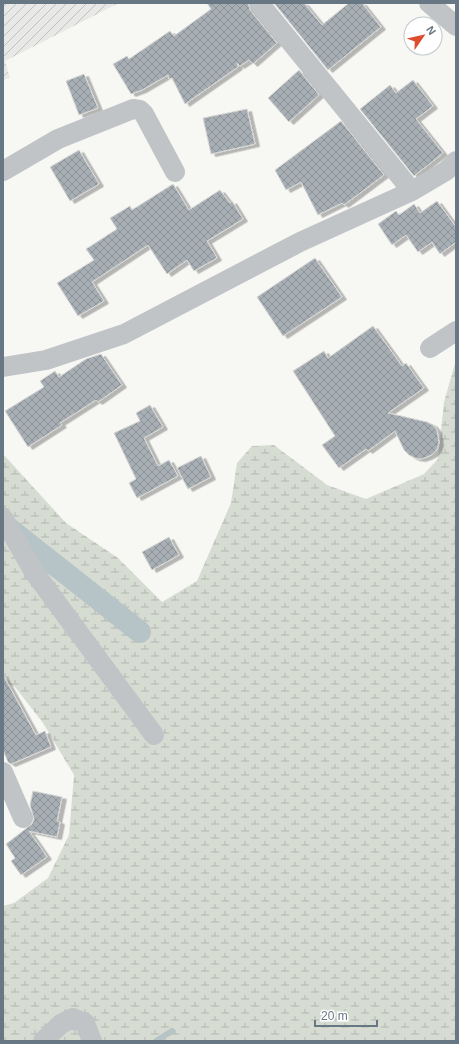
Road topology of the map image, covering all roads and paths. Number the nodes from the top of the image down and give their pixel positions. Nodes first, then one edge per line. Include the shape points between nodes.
1 (260, 3) edge
2 (429, 3) edge
3 (456, 26) edge
4 (456, 161) edge
5 (3, 171) edge
6 (175, 172) dead end
7 (412, 191) junction
8 (456, 330) edge
9 (430, 348) dead end
10 (3, 367) edge
11 (3, 518) edge
12 (154, 735) dead end
13 (3, 772) edge
14 (23, 818) dead end
15 (43, 1041) edge
16 (92, 1041) edge

1 - 7 street
2 - 3 street
4 - 7 street via 446,171
5 - 6 street via 58,139 133,109 144,114
7 - 10 street via 300,242 124,334 46,360
8 - 9 street
11 - 12 street via 34,572
13 - 14 street
15 - 16 street via 61,1024 73,1018 85,1023

